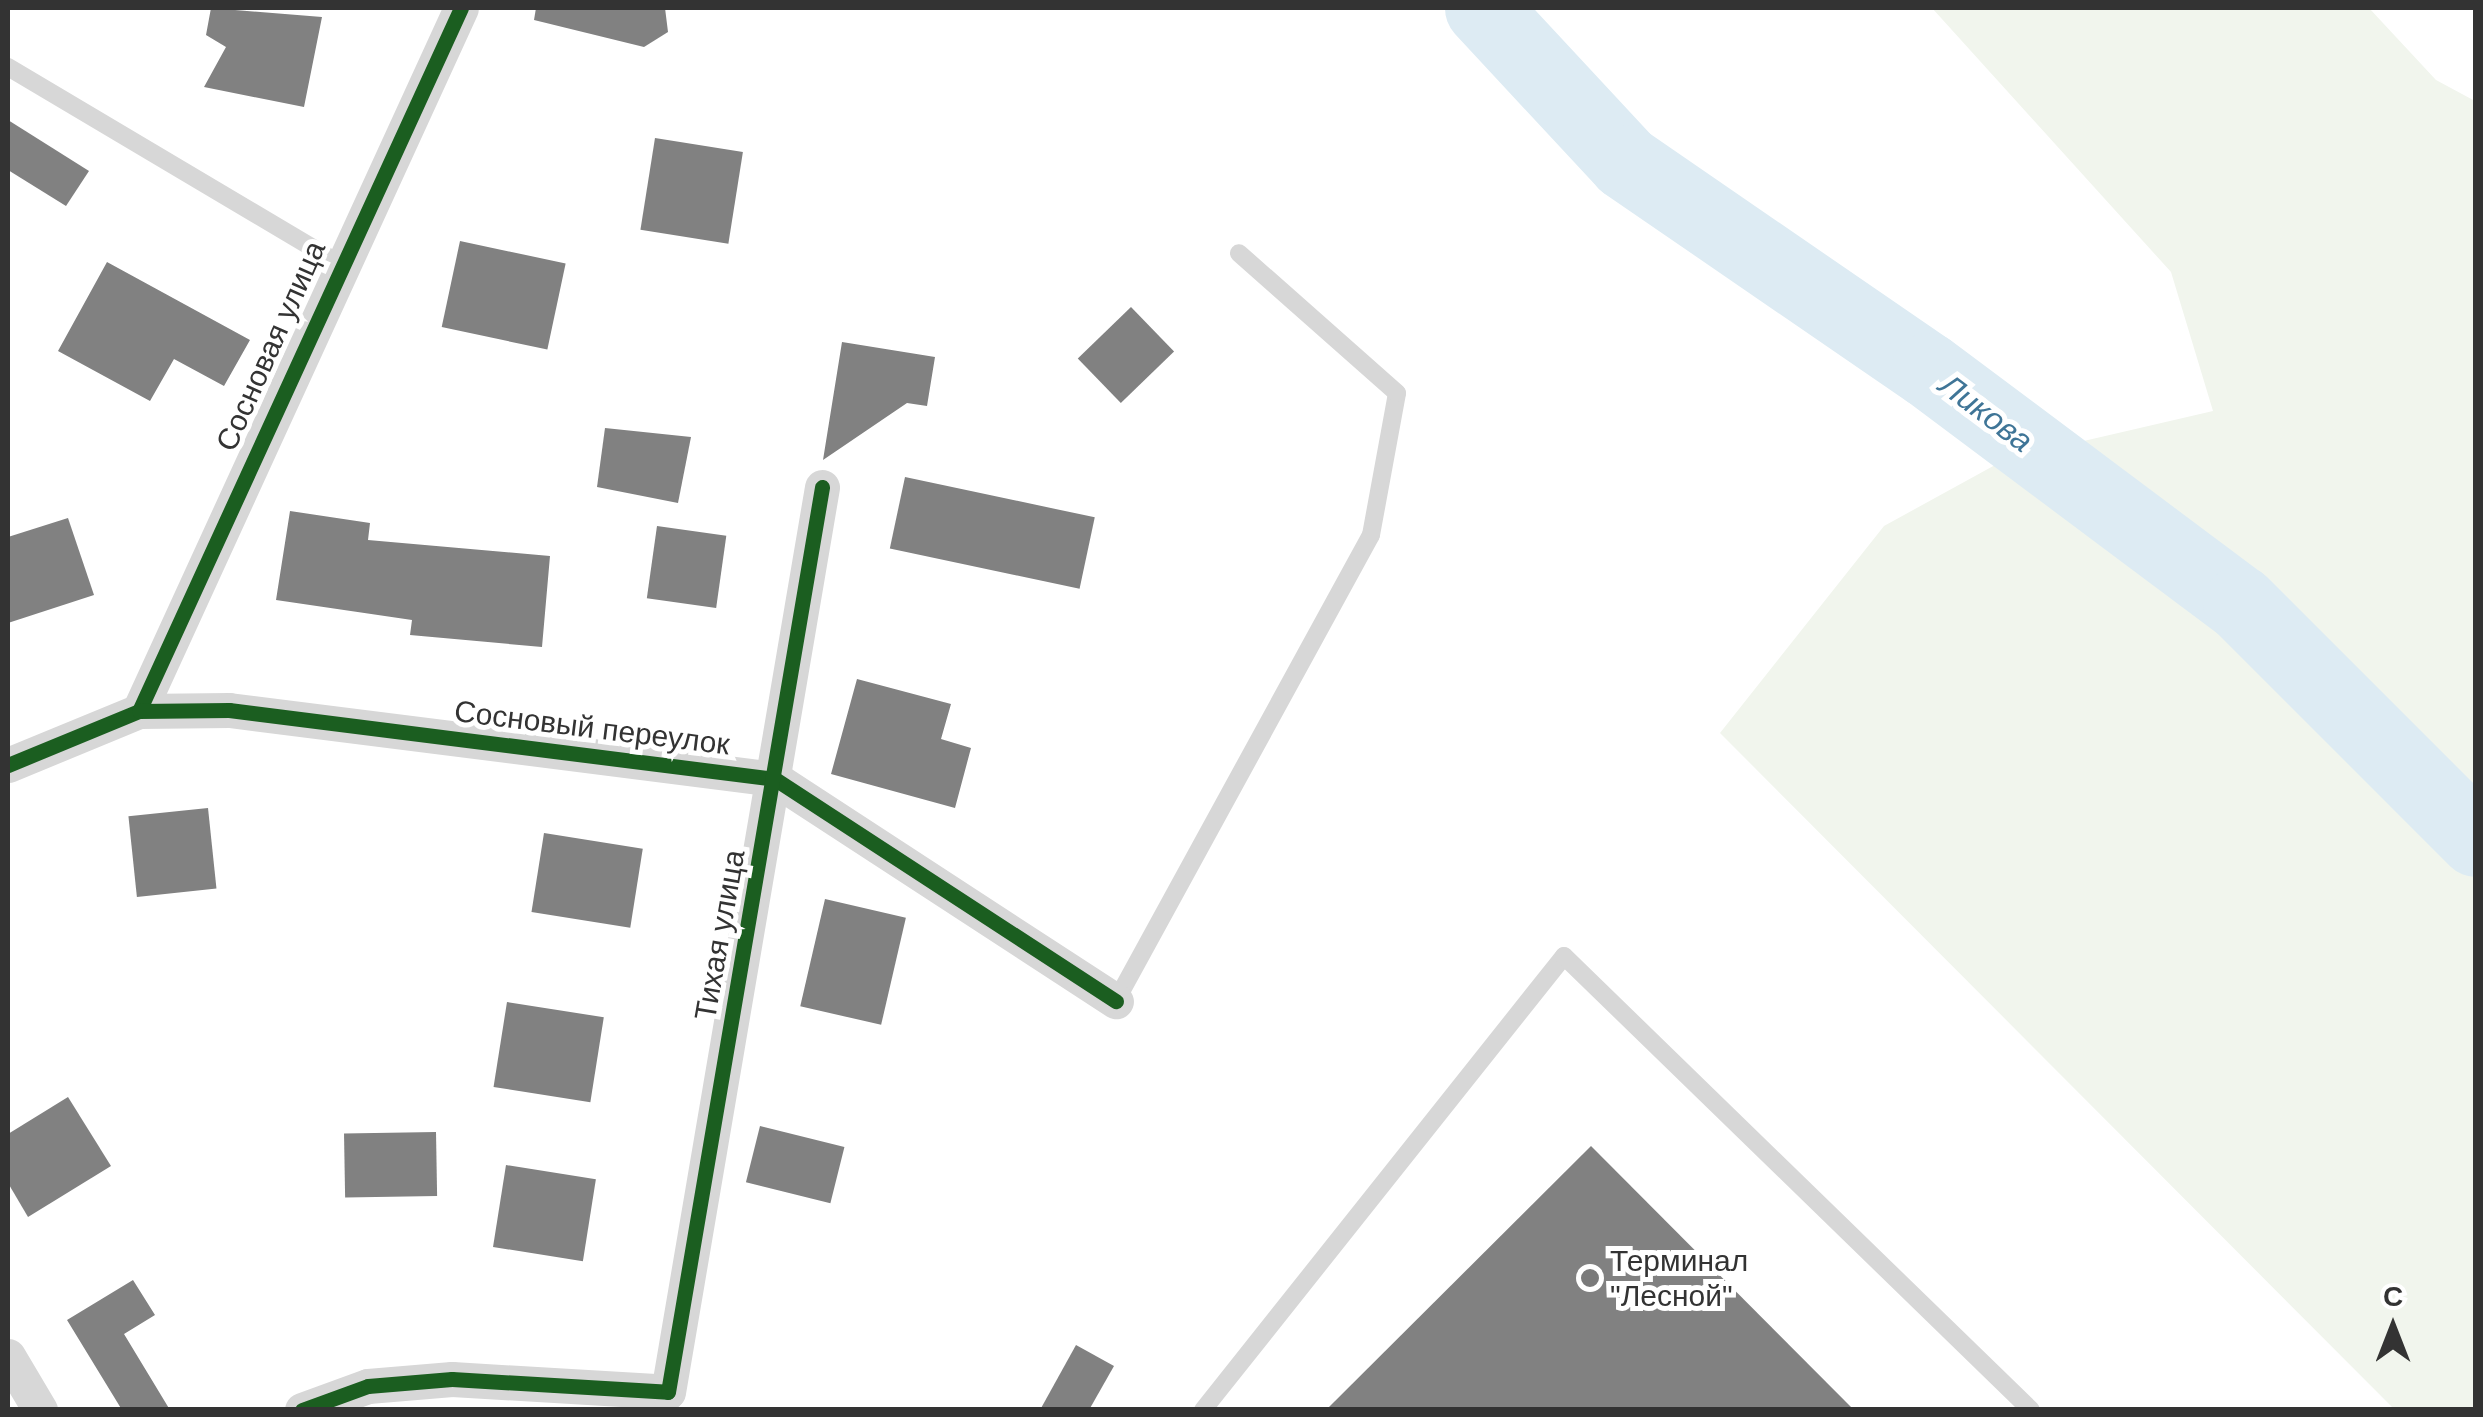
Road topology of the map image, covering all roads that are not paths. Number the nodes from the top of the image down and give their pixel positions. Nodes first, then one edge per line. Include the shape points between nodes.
1 (461, 8) edge
2 (8, 67) edge
3 (1238, 253) dead end
4 (338, 263) junction
5 (822, 487) dead end
6 (139, 711) junction
7 (8, 765) edge
8 (774, 779) junction
9 (1116, 1001) joint
10 (8, 1356) edge
11 (40, 1410) edge
12 (302, 1410) edge
13 (1204, 1410) edge
14 (2031, 1410) edge

1 - 4 street, Сосновая улица
2 - 4 lane
3 - 9 lane via 1397,393 1371,536
4 - 6 street, Сосновая улица
5 - 8 street, Тихая улица
6 - 7 street, Сосновый переулок
6 - 8 street, Сосновый переулок via 229,710
8 - 9 street, Сосновый переулок
8 - 12 street, Тихая улица via 668,1392 452,1379 368,1386
10 - 11 street
13 - 14 lane via 1564,956

